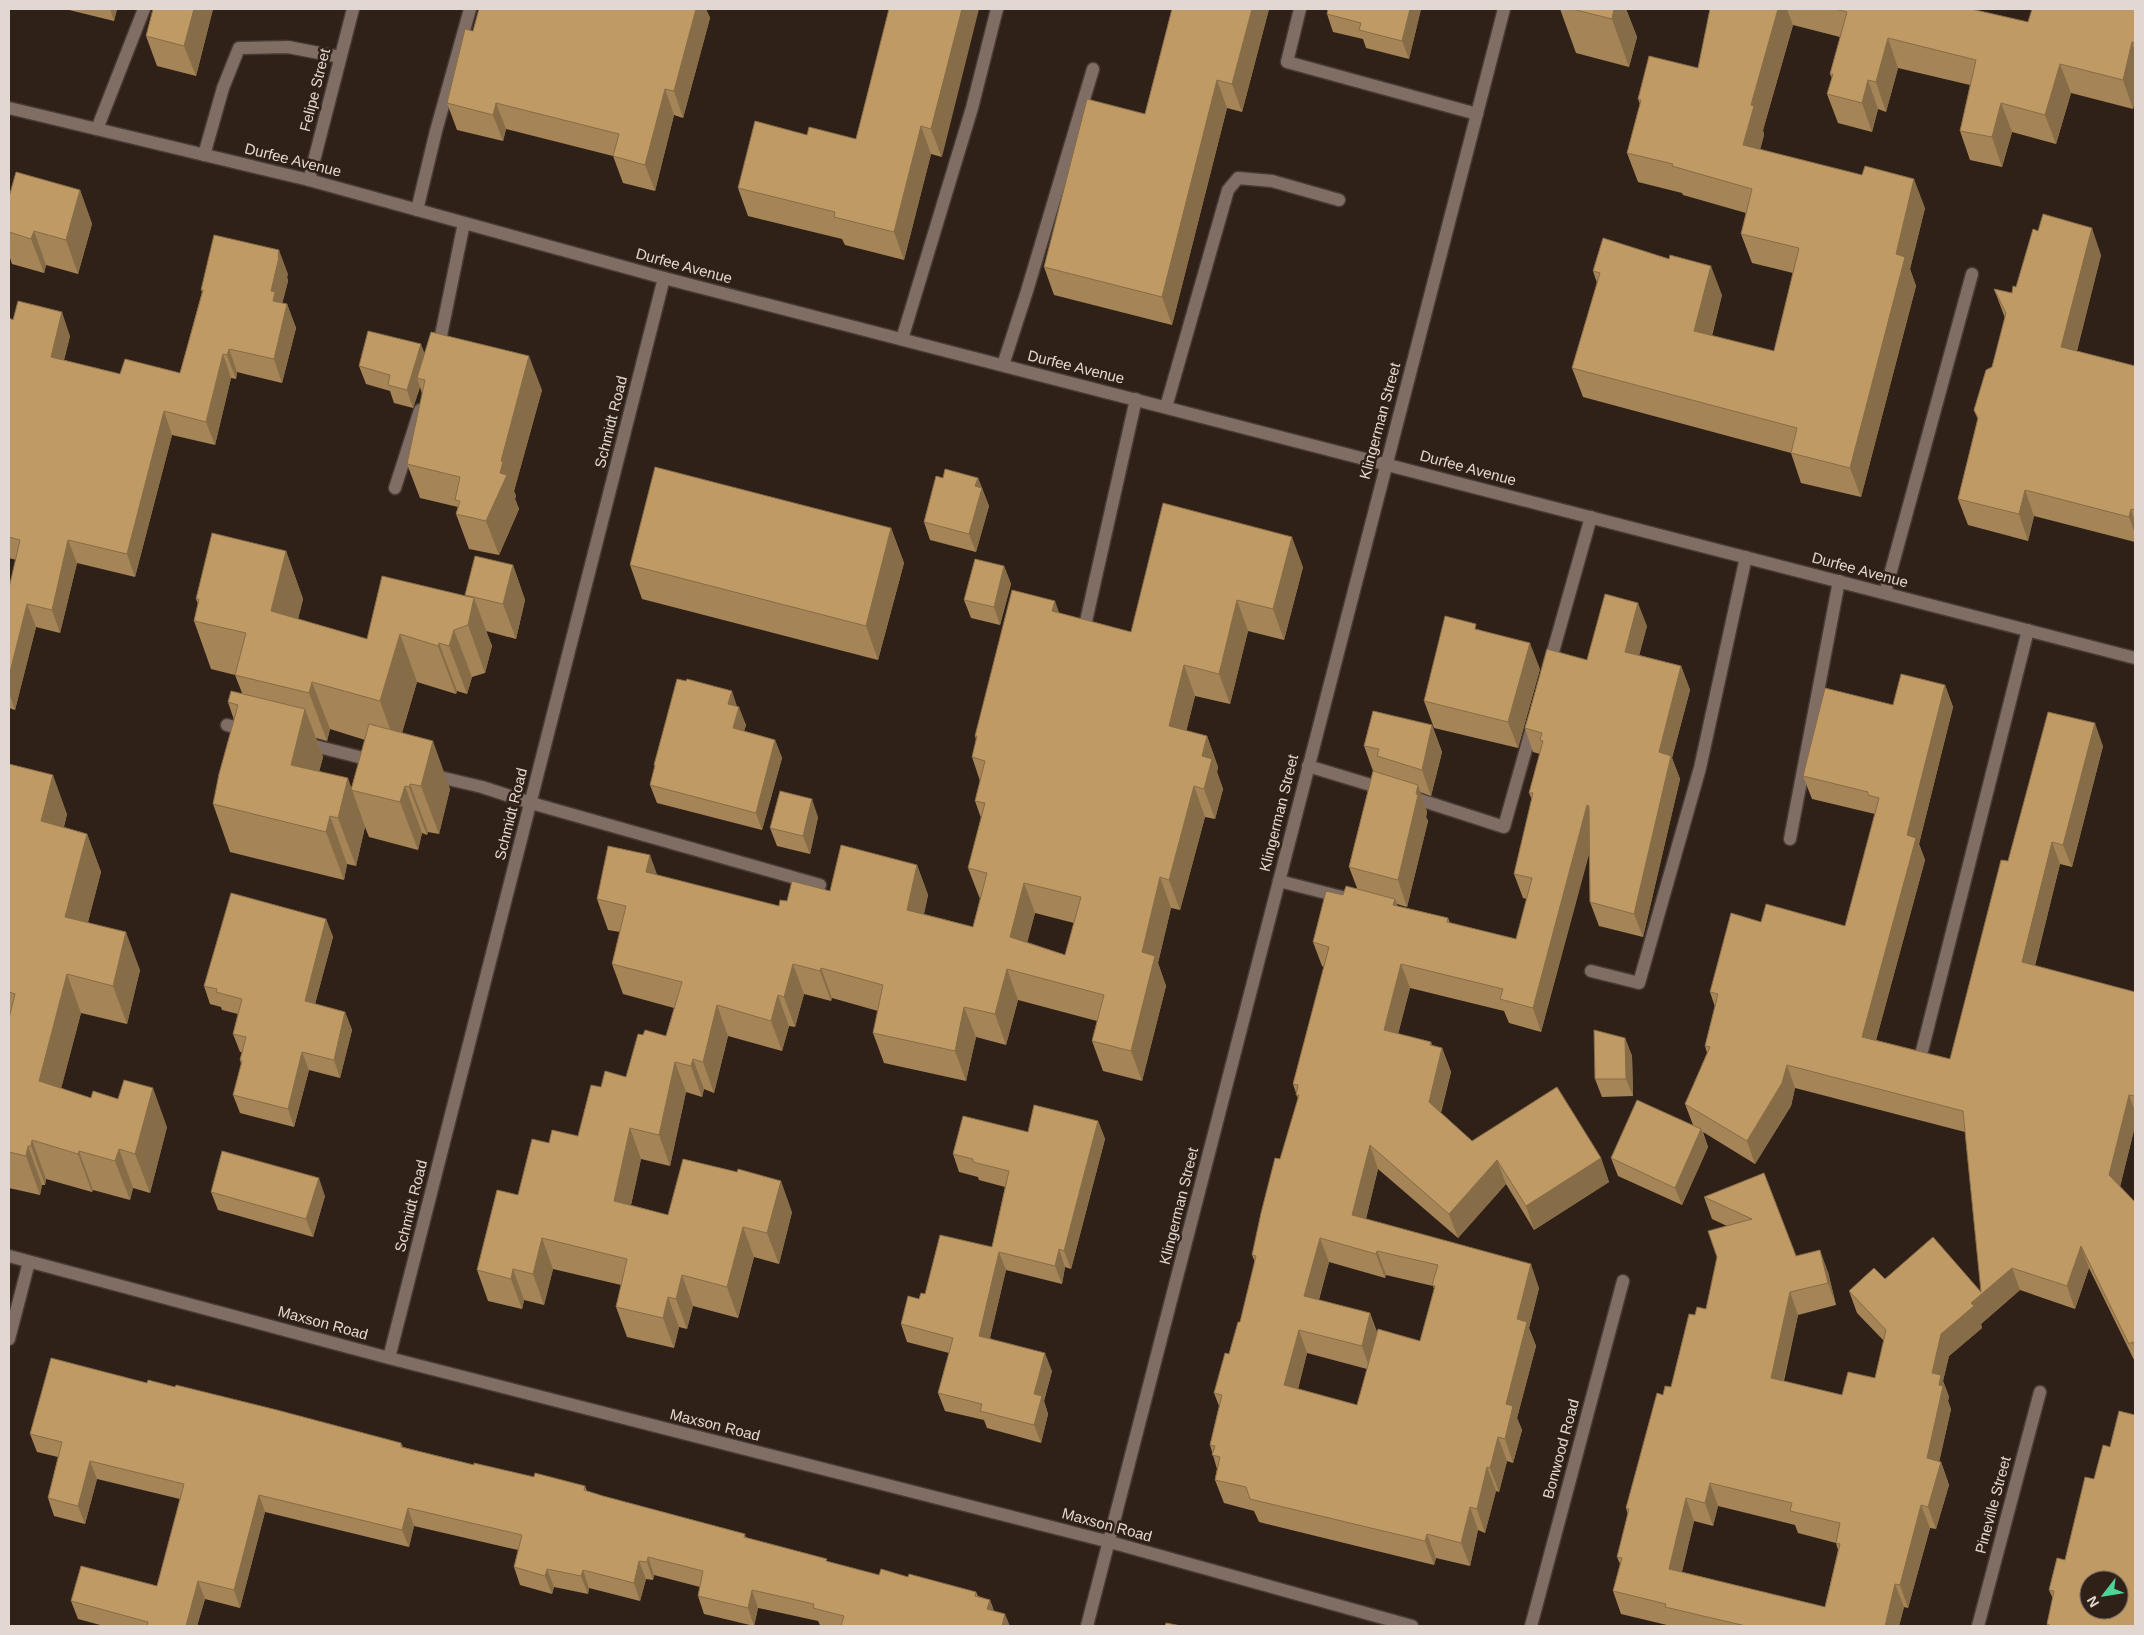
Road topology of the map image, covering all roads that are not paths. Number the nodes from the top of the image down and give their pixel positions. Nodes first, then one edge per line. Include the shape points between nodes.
1 (144, 9) edge
2 (353, 9) edge
3 (470, 9) edge
4 (996, 9) edge
5 (1300, 9) edge
6 (1504, 9) edge
7 (340, 57) junction
8 (1093, 69) dead end
9 (9, 108) edge
10 (1477, 114) junction
11 (97, 129) junction
12 (204, 155) junction
13 (309, 180) junction
14 (1339, 200) dead end
15 (417, 210) junction
16 (464, 223) junction
17 (1972, 274) dead end
18 (664, 278) junction
19 (902, 339) junction
20 (436, 358) edge
21 (1003, 365) junction
22 (425, 396) edge
23 (1136, 399) junction
24 (1166, 407) junction
25 (1385, 464) junction
26 (395, 488) dead end
27 (1591, 517) junction
28 (1746, 557) junction
29 (1839, 581) junction
30 (1885, 593) junction
31 (1084, 630) edge
32 (2028, 630) junction
33 (2135, 658) edge
34 (1546, 677) edge
35 (1536, 712) edge
36 (227, 725) edge
37 (265, 734) edge
38 (293, 741) edge
39 (388, 764) edge
40 (1308, 766) junction
41 (416, 771) edge
42 (531, 804) junction
43 (1790, 839) dead end
44 (1279, 881) junction
45 (820, 885) dead end
46 (1356, 901) edge
47 (1591, 972) dead end
48 (1922, 1051) edge
49 (9, 1256) edge
50 (29, 1262) junction
51 (1623, 1281) dead end
52 (9, 1340) edge
53 (389, 1358) junction
54 (2040, 1392) dead end
55 (1110, 1542) junction
56 (1087, 1626) edge
57 (1412, 1626) edge
58 (1531, 1626) edge
59 (1978, 1626) edge

1 - 11 street
2 - 7 street, Felipe Street
3 - 15 street
4 - 19 street via 972,108
5 - 10 street via 1287,62
6 - 10 street, Klingerman Street
7 - 12 street via 288,47 240,48
7 - 13 street, Felipe Street
8 - 21 street
9 - 11 street, Durfee Avenue
10 - 25 street, Klingerman Street
11 - 12 street, Durfee Avenue
12 - 13 street, Durfee Avenue
13 - 15 street, Durfee Avenue
14 - 24 street via 1272,180 1238,178 1228,190
15 - 16 street, Durfee Avenue
16 - 18 street, Durfee Avenue
16 - 20 street
17 - 30 street
18 - 19 street, Durfee Avenue
18 - 42 street, Schmidt Road
19 - 21 street, Durfee Avenue
21 - 23 street, Durfee Avenue
22 - 26 street
23 - 24 street, Durfee Avenue
23 - 31 street
24 - 25 street, Durfee Avenue
25 - 27 street, Durfee Avenue
25 - 40 street, Klingerman Street
27 - 28 street, Durfee Avenue
27 - 34 street
28 - 29 street, Durfee Avenue
28 - 47 street via 1700,768 1639,983
29 - 30 street, Durfee Avenue
29 - 43 street
30 - 32 street, Durfee Avenue
32 - 33 street, Durfee Avenue
32 - 48 street
35 - 40 street via 1504,827
36 - 37 street
38 - 39 street
40 - 44 street, Klingerman Street
41 - 42 street via 482,787
42 - 45 street
42 - 53 street, Schmidt Road
44 - 46 street
44 - 55 street, Klingerman Street
49 - 50 street, Maxson Road
50 - 52 street
50 - 53 street, Maxson Road
51 - 58 street, Bonwood Road
53 - 55 street, Maxson Road
54 - 59 street, Pineville Street
55 - 56 street, Klingerman Street
55 - 57 street, Maxson Road

